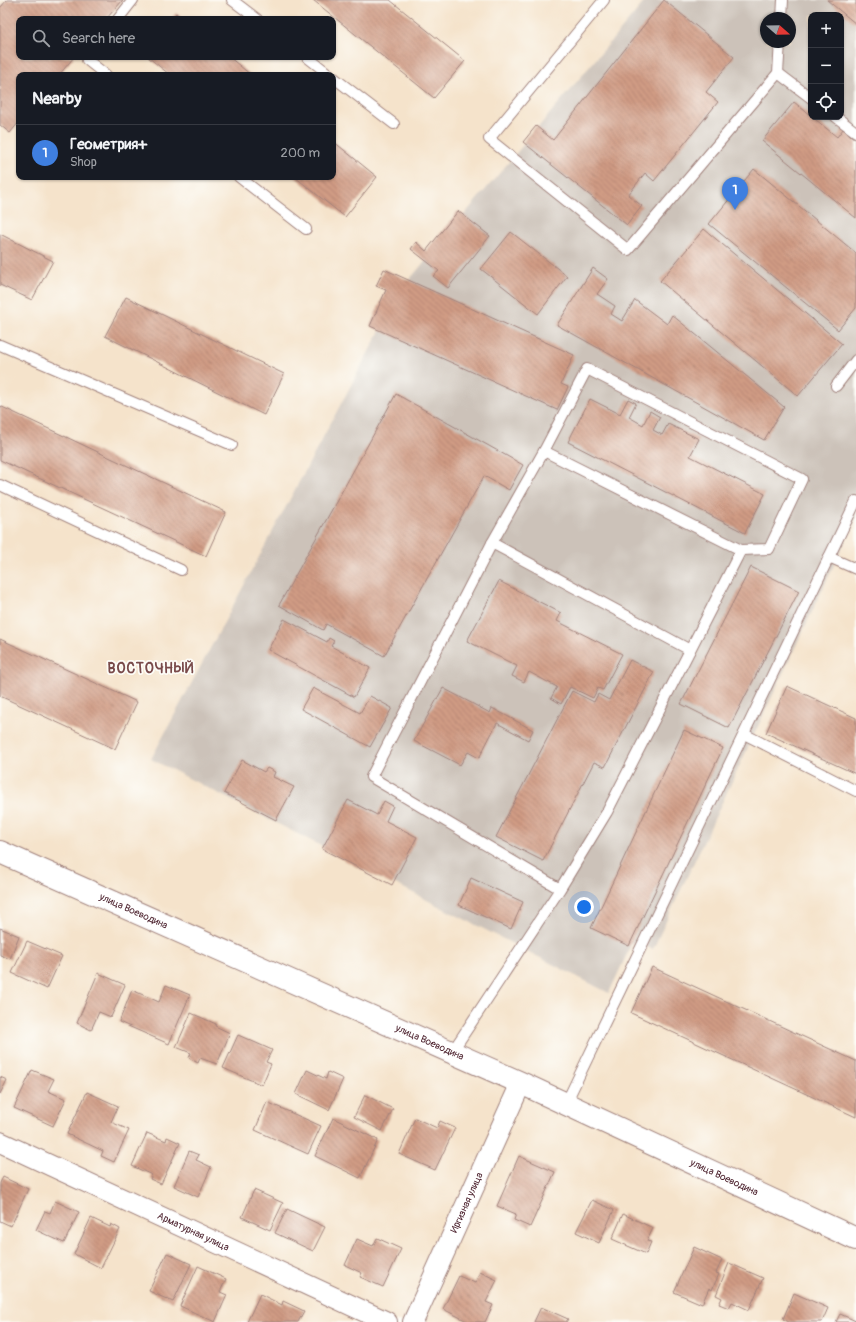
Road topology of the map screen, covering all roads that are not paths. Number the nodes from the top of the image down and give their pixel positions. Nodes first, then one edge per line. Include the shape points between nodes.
1 (133, 0) edge
2 (232, 0) edge
3 (604, 0) edge
4 (783, 0) edge
5 (782, 12) edge
6 (120, 16) edge
7 (253, 16) edge
8 (780, 48) edge
9 (87, 60) edge
10 (311, 60) edge
11 (102, 72) edge
12 (326, 72) edge
13 (778, 73) junction
14 (336, 79) edge
15 (808, 96) edge
16 (840, 120) edge
17 (394, 124) dead end
18 (856, 132) edge
19 (243, 180) edge
20 (306, 229) dead end
21 (0, 345) edge
22 (856, 360) edge
23 (836, 386) dead end
24 (232, 445) dead end
25 (544, 451) junction
26 (0, 485) edge
27 (856, 501) edge
28 (492, 543) junction
29 (741, 550) junction
30 (829, 556) junction
31 (856, 569) edge
32 (181, 570) dead end
33 (690, 650) junction
34 (744, 734) junction
35 (856, 792) edge
36 (0, 852) edge
37 (560, 889) junction
38 (452, 1052) junction
39 (521, 1083) junction
40 (566, 1103) junction
41 (0, 1142) edge
42 (856, 1240) edge
43 (387, 1322) edge
44 (413, 1322) edge

1 - 6 lane
2 - 7 lane
3 - 13 lane via 489,139 628,250
4 - 5 lane
8 - 13 lane
9 - 11 lane
10 - 12 lane
13 - 15 lane
14 - 17 lane
16 - 18 lane
19 - 20 lane
21 - 24 lane
22 - 23 lane
25 - 28 lane
25 - 29 lane
25 - 29 lane via 587,369 802,479 769,549
26 - 32 lane
27 - 30 lane
28 - 33 lane
28 - 37 lane via 371,777
29 - 33 lane
30 - 31 lane
30 - 34 lane
33 - 37 lane via 607,812
34 - 35 lane
34 - 40 lane
36 - 38 street, улица Воеводина
37 - 38 lane
38 - 39 street, улица Воеводина
39 - 40 street, улица Воеводина
39 - 44 street, Иргизная улица
40 - 42 street, улица Воеводина
41 - 43 street, Арматурная улица

